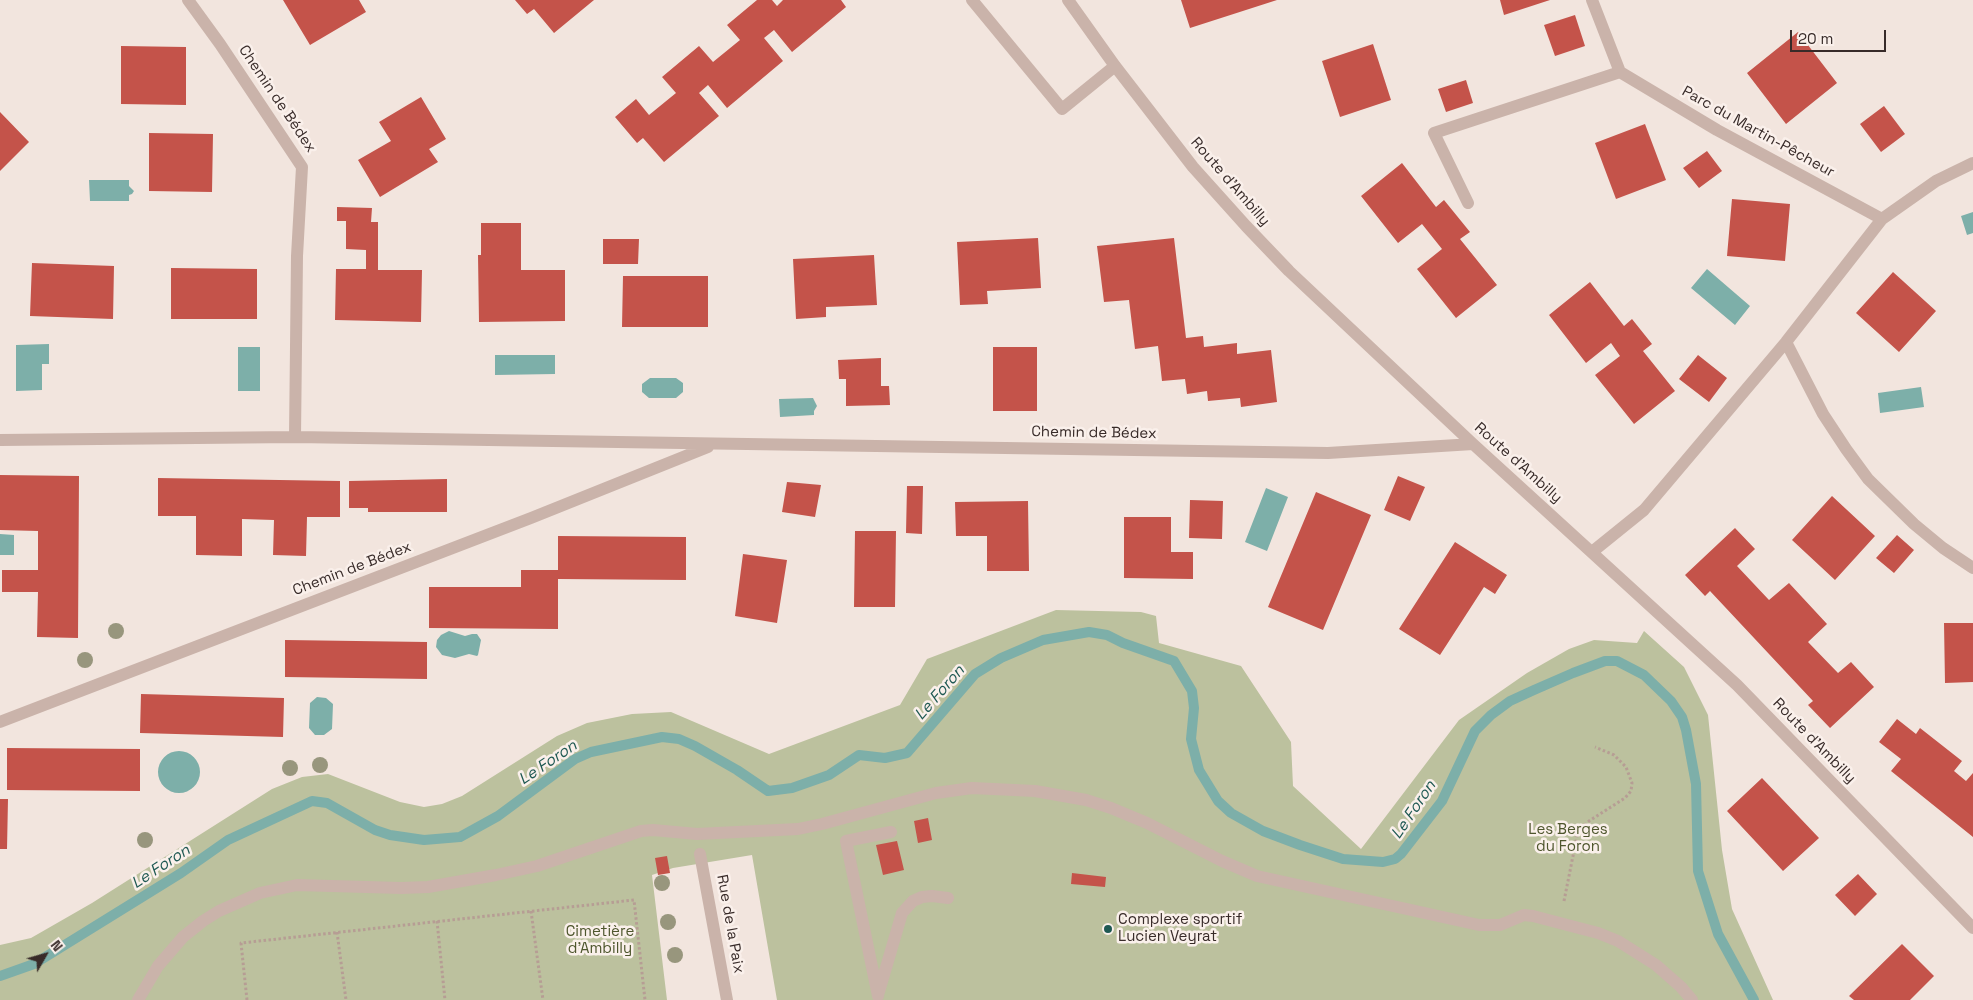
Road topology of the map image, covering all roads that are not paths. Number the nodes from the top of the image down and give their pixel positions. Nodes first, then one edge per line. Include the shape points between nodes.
1 (188, 0) edge
2 (972, 0) edge
3 (1068, 0) edge
4 (1592, 0) edge
5 (1115, 66) junction
6 (1620, 72) junction
7 (1973, 163) edge
8 (1468, 203) dead end
9 (1882, 219) junction
10 (1786, 342) junction
11 (295, 437) junction
12 (0, 440) edge
13 (715, 444) junction
14 (1473, 444) junction
15 (1592, 552) junction
16 (1973, 568) edge
17 (0, 722) edge
18 (892, 832) dead end
19 (700, 854) dead end
20 (948, 898) dead end
21 (1973, 928) edge
22 (877, 998) edge
23 (138, 1000) edge
24 (727, 1000) edge
25 (1692, 1000) edge

1 - 11 street, Chemin de Bédex via 302,167 297,256
2 - 5 street via 1062,109
3 - 5 street, Route d'Ambilly
4 - 6 street
5 - 14 street, Route d'Ambilly via 1194,167 1246,226 1296,278
6 - 8 street via 1434,133
6 - 9 street, Parc du Martin-Pêcheur via 1717,130
7 - 9 street via 1936,181
9 - 10 street
10 - 15 street via 1644,510
10 - 16 street via 1822,414 1868,479 1914,524
11 - 12 street, Chemin de Bédex
11 - 13 street, Chemin de Bédex
13 - 14 street, Chemin de Bédex via 1328,453
13 - 17 street, Chemin de Bédex
14 - 15 street, Route d'Ambilly
15 - 21 street, Route d'Ambilly via 1737,685
18 - 22 street via 846,841
19 - 24 street, Rue de la Paix
20 - 22 street via 922,897 906,908 899,920
23 - 25 street via 158,966 196,926 227,906 277,888 308,884 428,887 536,866 641,831 697,834 798,829 936,793 972,788 1036,791 1086,800 1147,823 1258,876 1479,925 1500,925 1515,918 1533,916 1598,933 1618,941 1656,965

